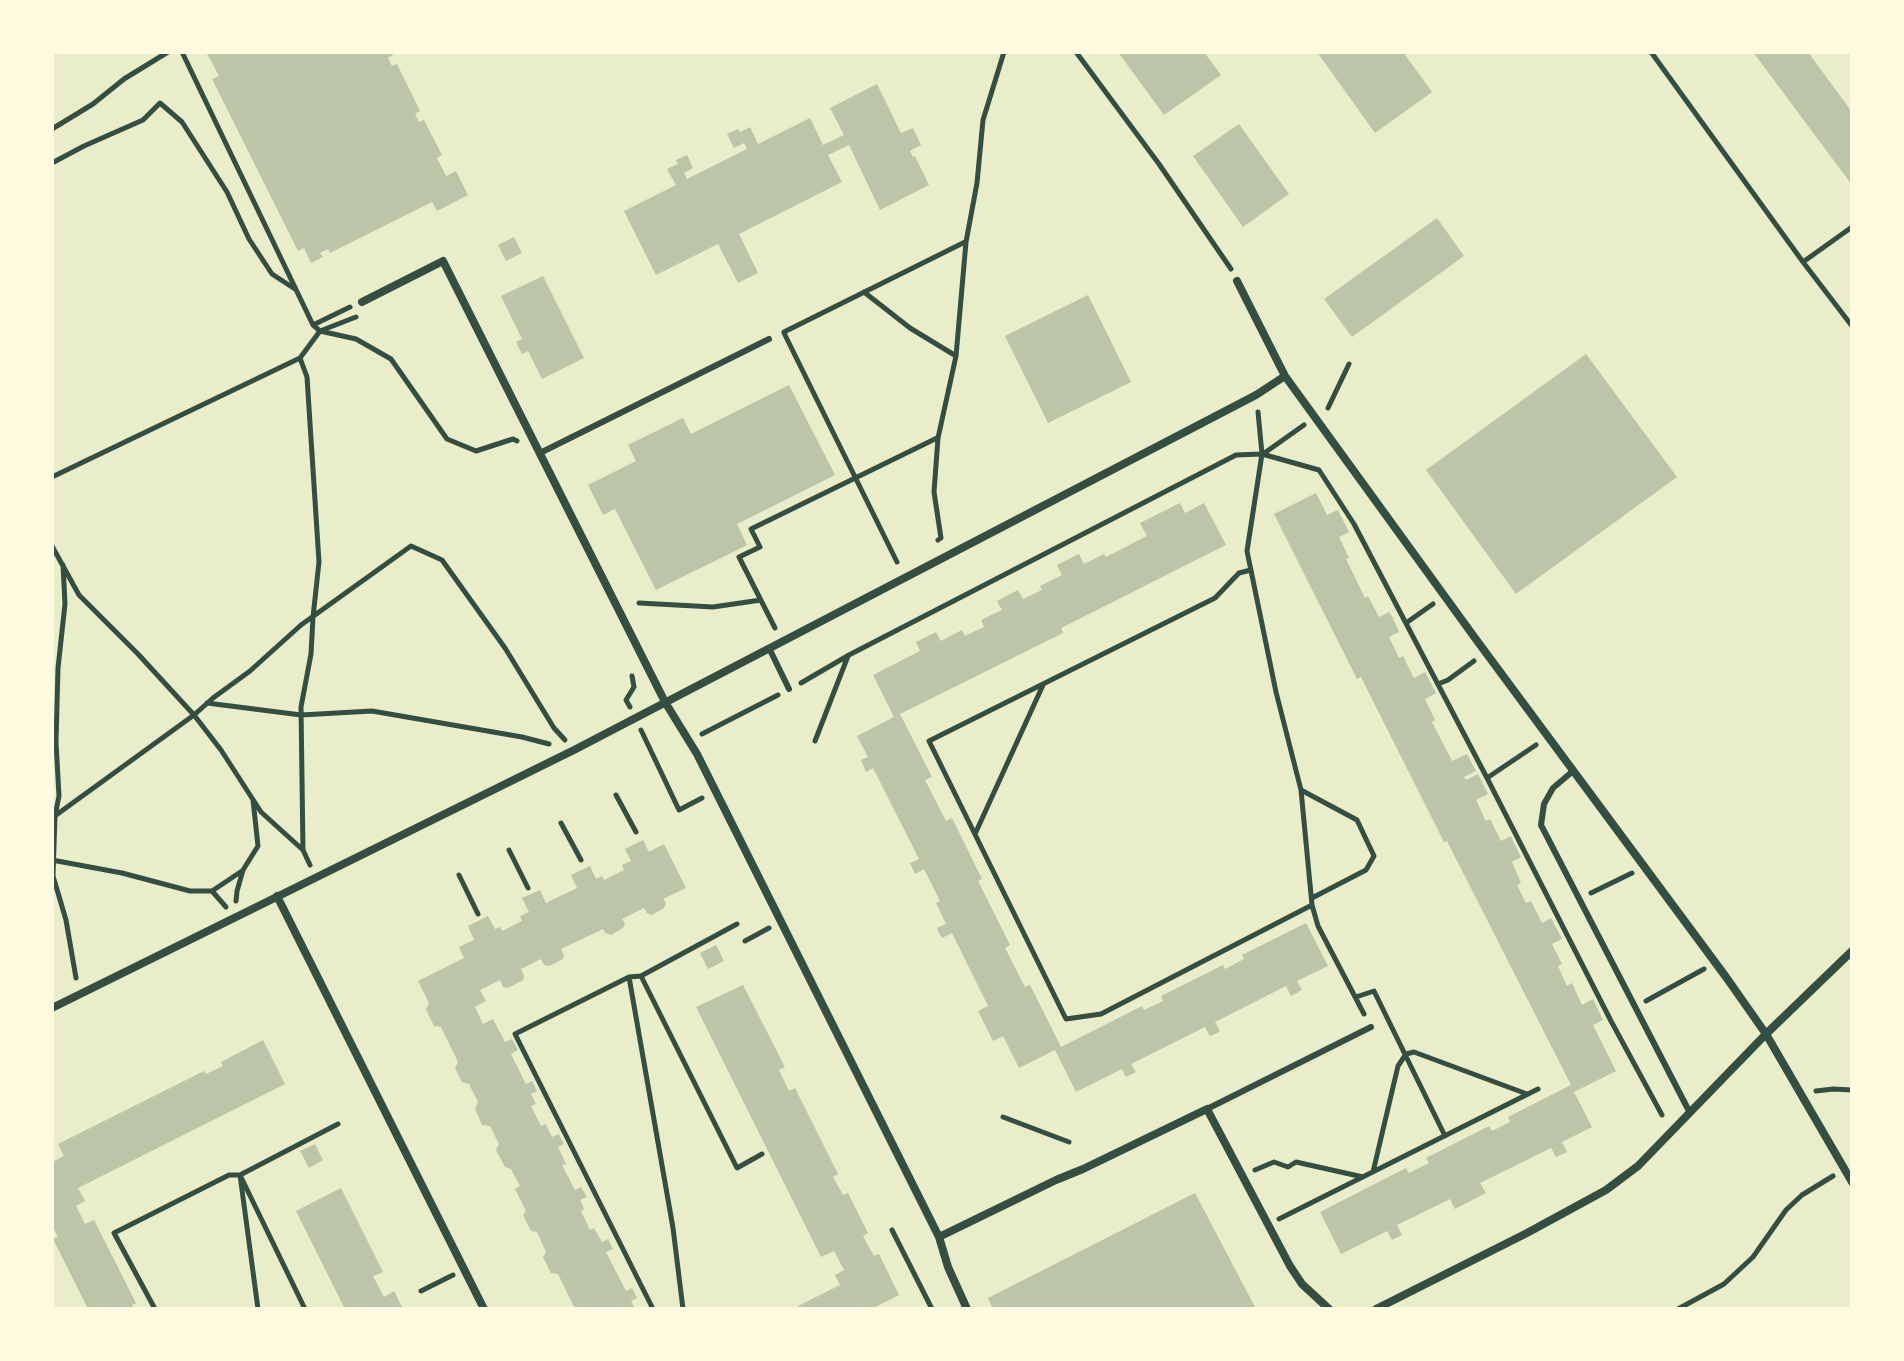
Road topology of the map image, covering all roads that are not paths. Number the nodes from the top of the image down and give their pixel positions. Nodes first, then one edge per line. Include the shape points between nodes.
1 (1237, 281) road end
2 (362, 302) road end
3 (769, 339) road end
4 (1285, 376) junction
5 (540, 453) junction
6 (769, 648) junction
7 (789, 689) road end
8 (665, 702) junction
9 (1573, 771) junction
10 (277, 896) junction
11 (1852, 951) edge
12 (52, 1008) edge
13 (1371, 1027) road end
14 (1766, 1034) junction
15 (1207, 1109) junction
16 (1690, 1113) junction
17 (1852, 1182) edge
18 (939, 1237) junction
19 (484, 1309) edge
20 (967, 1309) edge
21 (1329, 1309) edge
22 (1376, 1309) edge

1 - 4 street
2 - 5 street via 443,261
3 - 5 lane
4 - 6 street
4 - 9 street
5 - 8 street
6 - 7 lane
6 - 8 street
8 - 10 street
8 - 18 street via 690,740
9 - 14 street
9 - 16 lane via 1553,788 1541,825
10 - 12 street
10 - 19 street
11 - 14 street
13 - 15 lane
14 - 16 street
14 - 17 street
15 - 18 street
15 - 21 street via 1290,1266
16 - 22 street via 1606,1190
18 - 20 street

